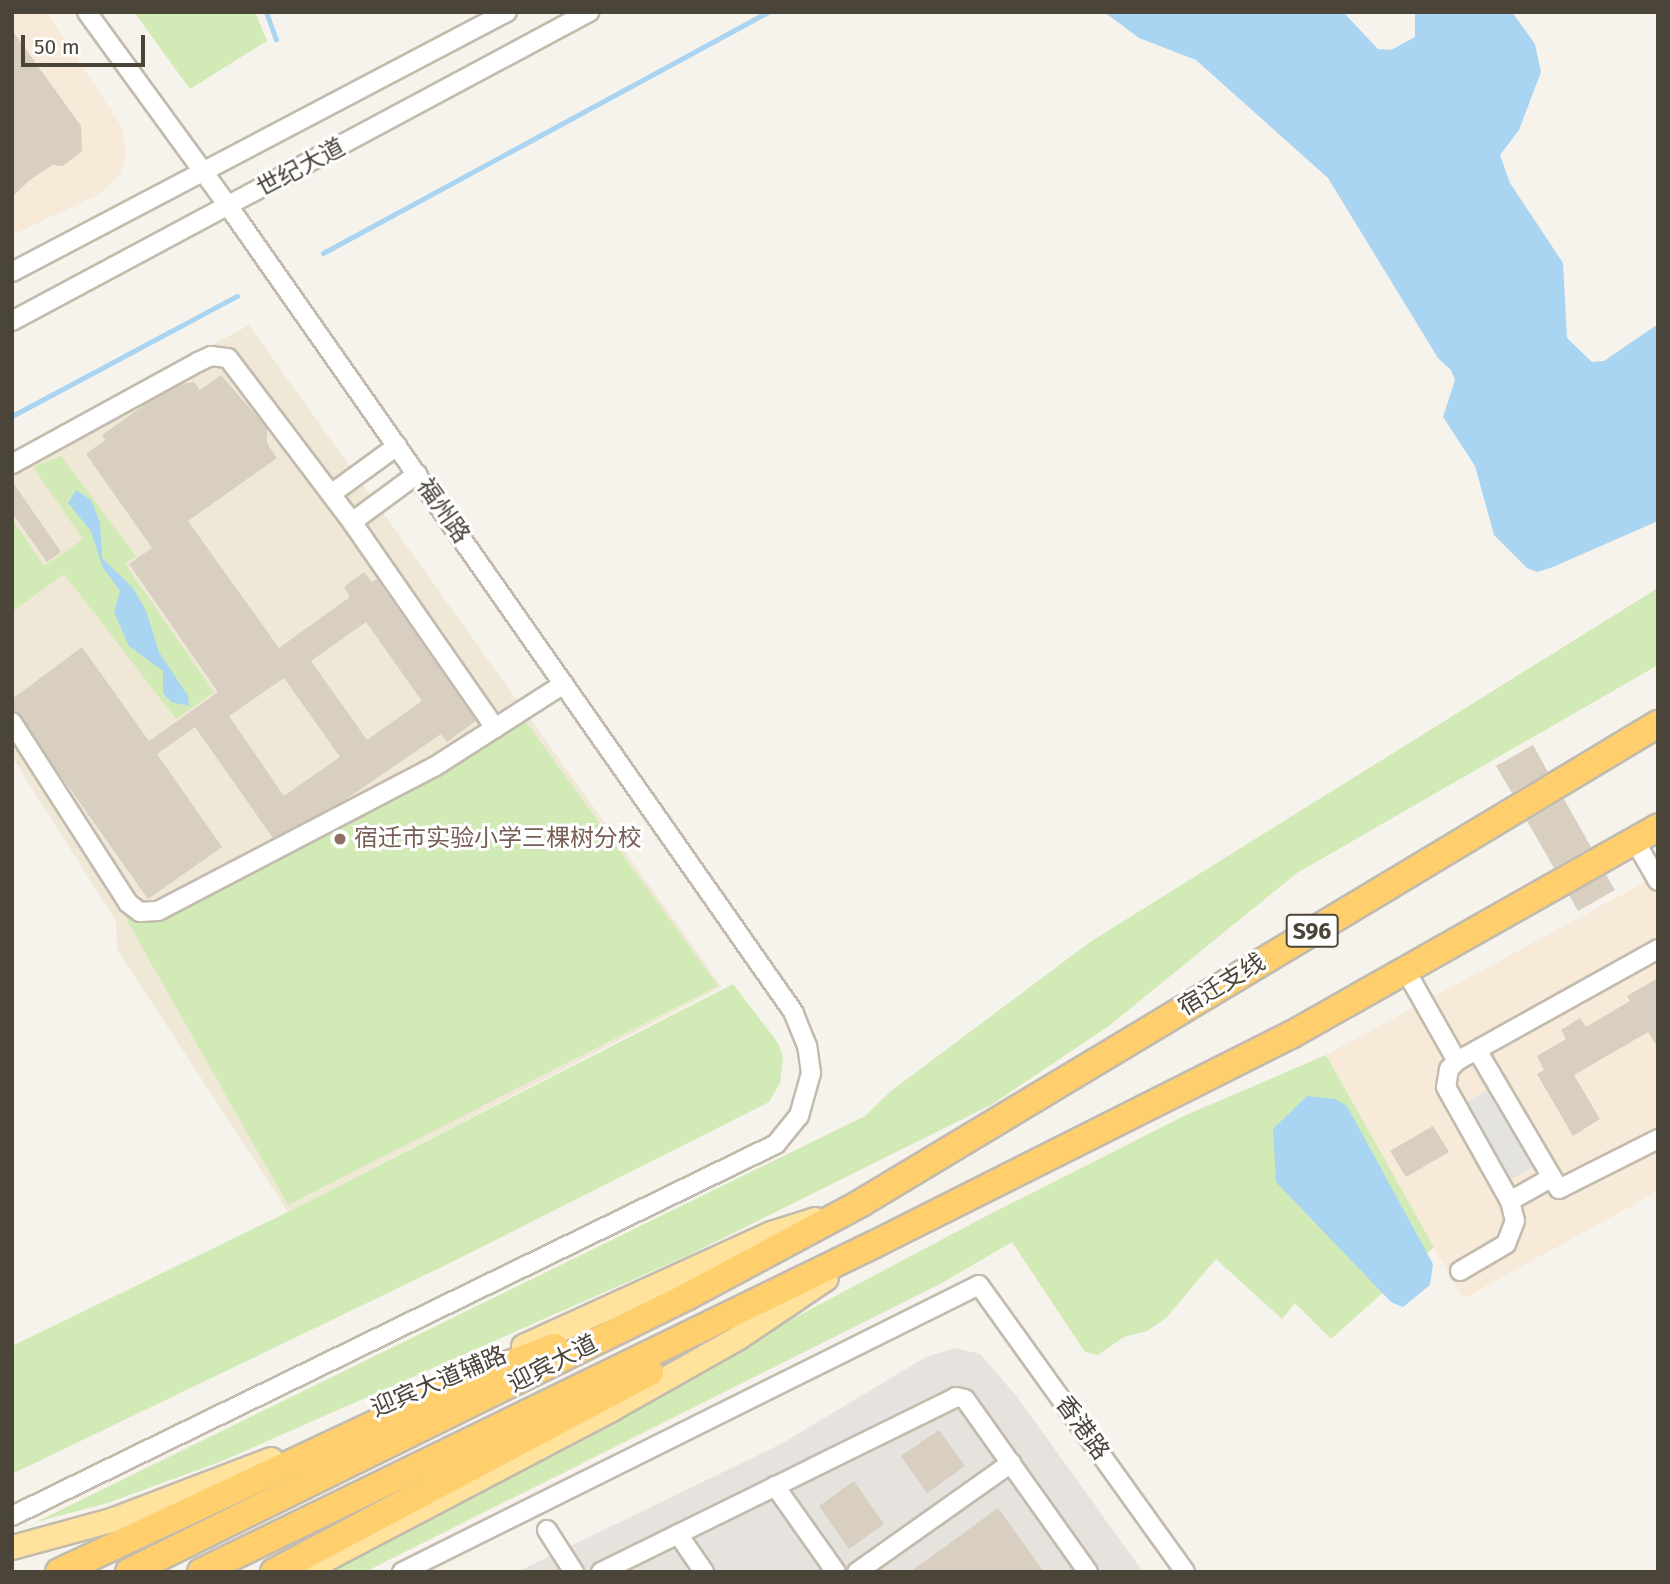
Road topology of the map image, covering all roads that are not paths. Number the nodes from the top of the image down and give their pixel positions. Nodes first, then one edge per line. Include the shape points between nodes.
1 (87, 12) edge
2 (507, 12) edge
3 (590, 12) edge
4 (204, 171) junction
5 (229, 206) junction
6 (12, 272) edge
7 (12, 321) edge
8 (397, 446) junction
9 (12, 464) edge
10 (417, 474) junction
11 (331, 494) junction
12 (352, 522) junction
13 (564, 684) junction
14 (12, 722) edge
15 (1658, 724) edge
16 (495, 728) junction
17 (1658, 827) edge
18 (1635, 841) junction
19 (1658, 881) edge
20 (1658, 949) edge
21 (1406, 971) junction
22 (1477, 1050) junction
23 (1457, 1061) junction
24 (1658, 1139) edge
25 (969, 1143) joint
26 (1549, 1179) junction
27 (1510, 1201) junction
28 (861, 1203) junction
29 (875, 1244) junction
30 (1460, 1271) dead end
31 (686, 1297) junction
32 (1011, 1463) junction
33 (775, 1486) junction
34 (12, 1514) edge
35 (547, 1530) dead end
36 (678, 1534) junction
37 (12, 1547) edge
38 (59, 1572) edge
39 (129, 1572) edge
40 (201, 1572) edge
41 (274, 1572) edge
42 (301, 1572) edge
43 (402, 1572) edge
44 (574, 1572) edge
45 (601, 1572) edge
46 (704, 1572) edge
47 (836, 1572) edge
48 (857, 1572) edge
49 (1088, 1572) edge
50 (1185, 1572) edge

1 - 4 street, 福州路
2 - 4 street, 世纪大道
3 - 5 street, 世纪大道
4 - 5 street, 福州路
4 - 6 street, 世纪大道
5 - 7 street, 世纪大道
5 - 8 street, 福州路
8 - 10 street, 福州路
8 - 11 street
9 - 11 street via 198,362 219,356 240,369
10 - 12 street
10 - 13 street, 福州路
11 - 12 street
12 - 16 street
13 - 16 street
13 - 34 street, 福州路 via 794,1013 807,1046 811,1073 799,1116 776,1144 32,1510
14 - 16 street via 128,903 140,912 158,911 321,829
15 - 25 highway, 宿迁支线 / S96
17 - 18 highway
18 - 19 street
18 - 21 highway
20 - 22 street
21 - 23 street
21 - 29 highway, 迎宾大道 via 1291,1035
22 - 23 street
22 - 26 street
23 - 27 street via 1449,1069 1446,1087
24 - 26 street via 1568,1188 1559,1189
25 - 28 highway, 迎宾大道
26 - 27 street
27 - 30 street via 1515,1221 1506,1244
28 - 31 highway, 迎宾大道
28 - 37 main road, 迎宾大道辅路 via 771,1234 248,1469 111,1520
29 - 40 highway, 迎宾大道
29 - 41 highway via 564,1421
29 - 42 main road via 737,1338
31 - 38 highway via 473,1378
31 - 39 highway, 迎宾大道
32 - 33 street via 965,1399 956,1397
32 - 48 street
32 - 49 street
33 - 36 street
33 - 47 street
35 - 44 street
36 - 45 street
36 - 46 street
43 - 50 street, 香港路 via 979,1284

